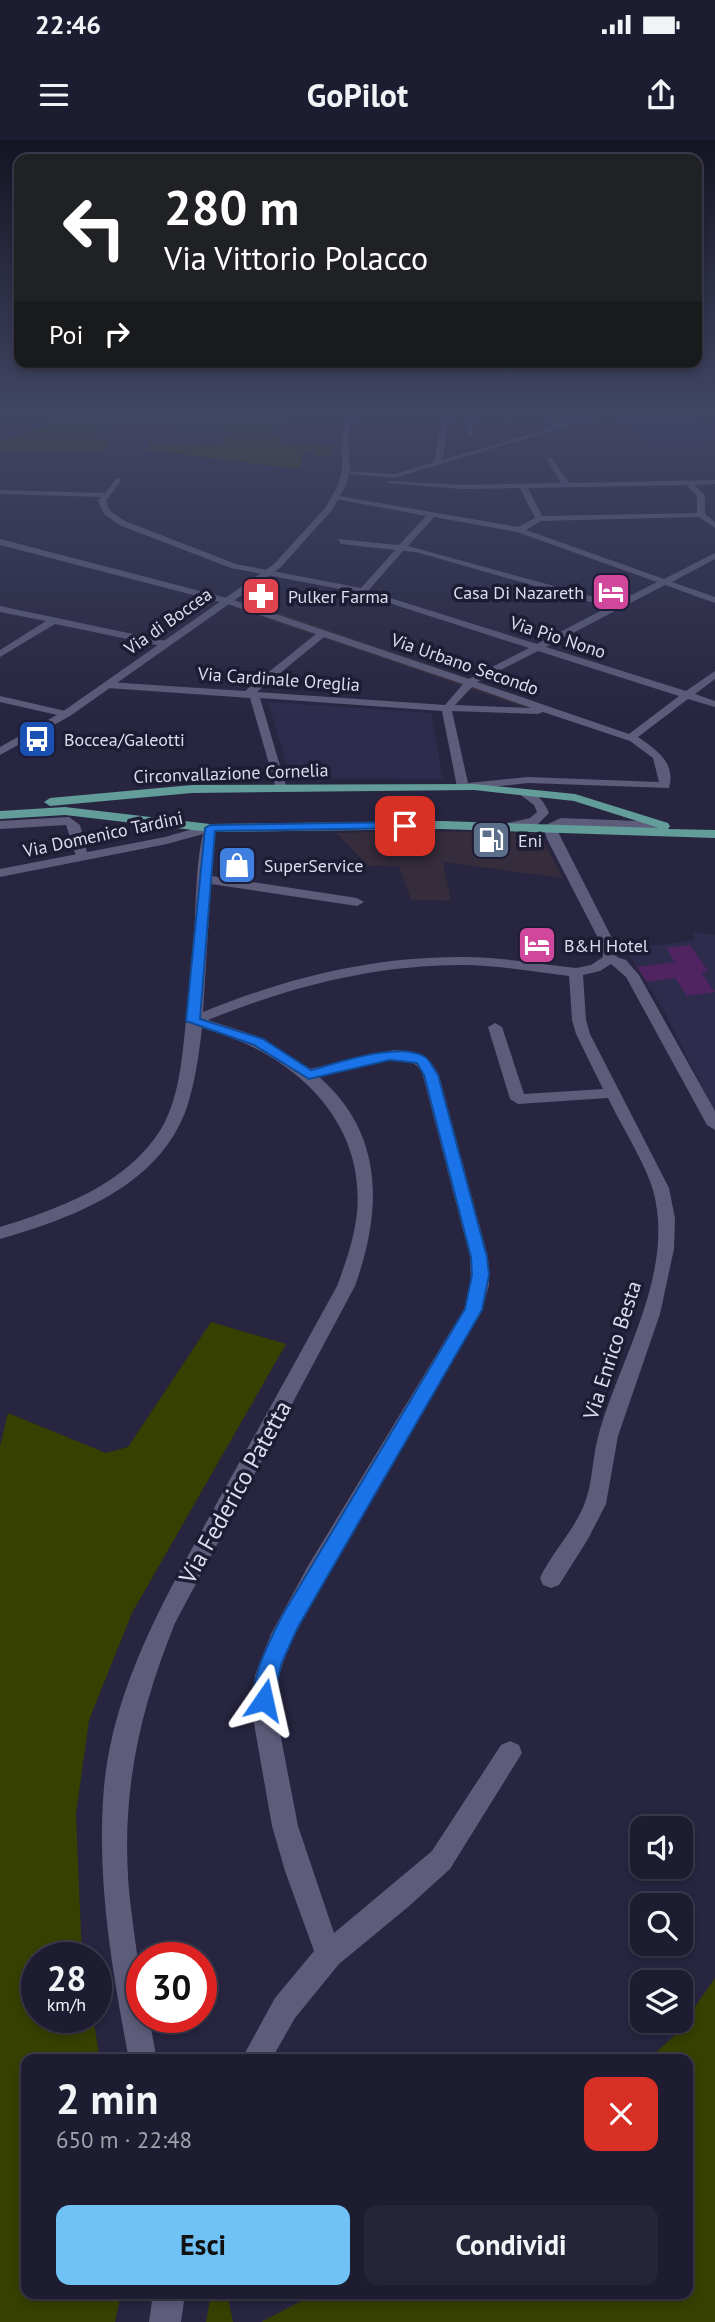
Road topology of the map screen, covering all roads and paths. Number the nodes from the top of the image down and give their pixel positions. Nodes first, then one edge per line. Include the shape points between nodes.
1 (114, 517) edge
2 (320, 517) edge
3 (429, 517) edge
4 (447, 517) edge
5 (627, 517) edge
6 (539, 519) joint
7 (519, 530) junction
8 (341, 541) dead end
9 (0, 542) edge
10 (401, 547) junction
11 (715, 556) edge
12 (269, 573) junction
13 (665, 582) junction
14 (362, 592) junction
15 (715, 600) edge
16 (228, 601) junction
17 (618, 607) junction
18 (0, 609) edge
19 (53, 621) junction
20 (322, 634) junction
21 (166, 645) junction
22 (540, 648) junction
23 (0, 654) edge
24 (715, 674) edge
25 (469, 684) junction
26 (108, 685) junction
27 (251, 694) junction
28 (687, 695) junction
29 (0, 699) edge
30 (715, 704) edge
31 (447, 708) junction
32 (546, 710) junction
33 (66, 714) junction
34 (630, 738) junction
35 (0, 752) edge
36 (280, 786) junction
37 (463, 786) junction
38 (665, 786) joint
39 (522, 791) junction
40 (0, 807) edge
41 (0, 816) edge
42 (0, 825) edge
43 (664, 826) junction
44 (508, 827) junction
45 (210, 828) junction
46 (549, 828) junction
47 (692, 832) junction
48 (715, 834) edge
49 (82, 856) junction
50 (0, 873) edge
51 (204, 879) junction
52 (357, 901) dead end
53 (610, 959) junction
54 (576, 972) junction
55 (193, 1021) junction
56 (495, 1027) dead end
57 (309, 1074) junction
58 (615, 1093) junction
59 (715, 1125) edge
60 (0, 1233) edge
61 (551, 1578) dead end
62 (510, 1754) dead end
63 (328, 1954) junction
64 (143, 2054) edge
65 (258, 2054) edge
66 (168, 2299) edge
67 (165, 2322) edge

1 - 12 street, Via Pio Nono via 229,564
2 - 12 street, Via di Boccea
3 - 10 street
4 - 7 street
5 - 6 street
6 - 7 street
7 - 13 street
8 - 10 street
9 - 16 street, Via Urbano Secondo
10 - 14 street
10 - 17 street
11 - 13 street
12 - 14 street, Via Pio Nono
12 - 16 street, Via di Boccea
13 - 15 street
13 - 17 street
14 - 22 street, Via Pio Nono
16 - 20 street, Via Urbano Secondo
16 - 21 street, Via di Boccea
17 - 22 street
18 - 19 street
19 - 21 street
19 - 23 street
20 - 25 street, Via Urbano Secondo
20 - 27 street
21 - 26 street, Via di Boccea
22 - 25 street
22 - 28 street, Via Pio Nono
24 - 28 street
25 - 31 street
25 - 32 street, Via Urbano Secondo
26 - 27 street, Via Cardinale Oreglia
26 - 33 street, Via di Boccea
27 - 31 street, Via Cardinale Oreglia
27 - 36 street
28 - 30 street, Via Pio Nono
28 - 34 street
29 - 33 street
31 - 32 street, Via Cardinale Oreglia
31 - 37 street
32 - 34 street, Via Urbano Secondo
33 - 35 street, Via di Boccea
34 - 38 street, Via Urbano Secondo via 658,756
36 - 37 main road, Circonvallazione Cornelia
36 - 40 main road, Circonvallazione Cornelia
37 - 38 street, Circonvallazione Cornelia via 528,780
37 - 39 main road, Circonvallazione Cornelia
39 - 43 main road, Circonvallazione Cornelia via 575,798
39 - 44 street via 539,803 542,815
41 - 45 main road via 65,811
42 - 49 street via 66,820 74,825
43 - 46 street, Via Domenico Tardini via 558,822
43 - 47 main road, Circonvallazione Cornelia
44 - 45 main road, Via Domenico Tardini
44 - 46 main road, Via Domenico Tardini
45 - 49 street, Via Domenico Tardini
45 - 51 street
46 - 47 main road, Via Domenico Tardini
46 - 53 street via 607,942
47 - 48 main road
49 - 50 street, Via Domenico Tardini
51 - 52 street
51 - 55 street
53 - 54 street
53 - 59 street via 632,975
54 - 55 street via 479,961 376,967 291,984
54 - 58 street, Via Enrico Besta via 580,1027
55 - 57 street, Via Federico Patetta via 258,1042
55 - 60 street via 182,1095 174,1120 158,1144 120,1180 89,1199
56 - 58 street via 518,1099
57 - 63 street via 390,1056 413,1056 425,1064 461,1186 480,1275 473,1310 316,1573 267,1675 264,1712 279,1799 294,1859
57 - 64 street, Via Federico Patetta via 334,1102 359,1148 366,1181 365,1227 355,1267 336,1306 166,1618 126,1725 112,1846 122,1950
58 - 61 street, Via Enrico Besta via 663,1195 662,1265 654,1303 607,1439 595,1507
62 - 63 street via 441,1860
63 - 65 street via 278,2017
66 - 67 street

